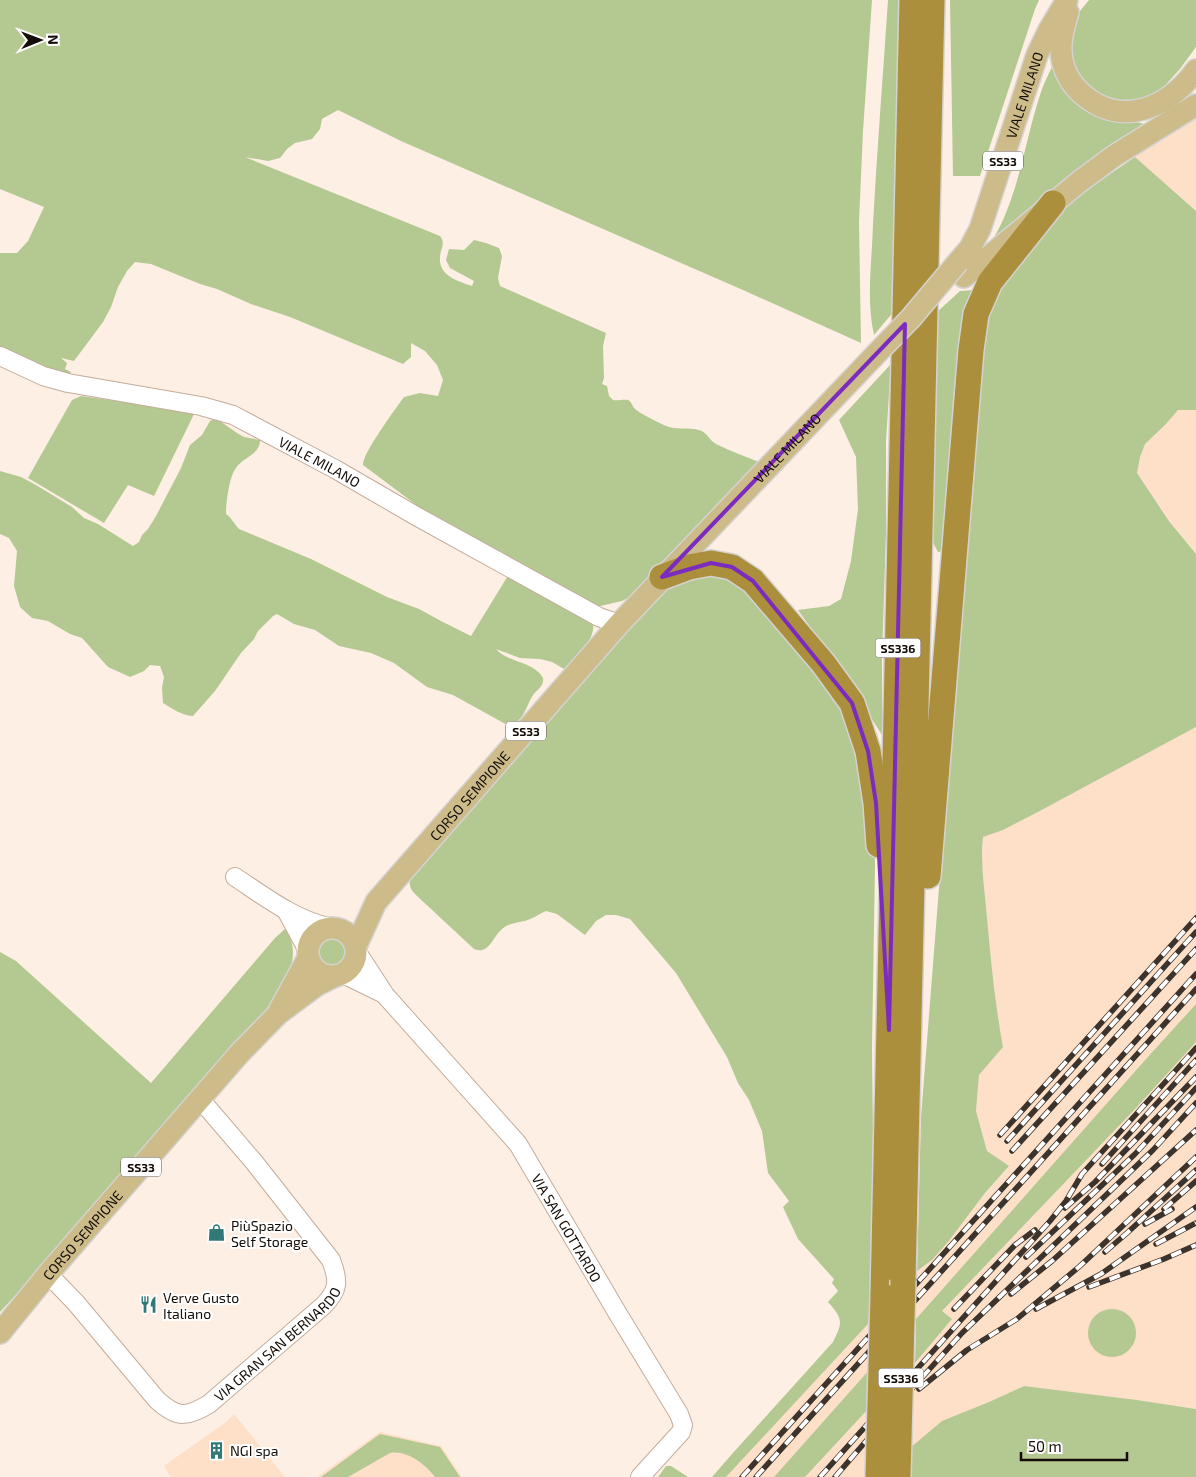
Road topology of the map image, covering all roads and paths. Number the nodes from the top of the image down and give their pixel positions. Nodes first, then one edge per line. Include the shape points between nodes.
1 (912, 0) edge
2 (932, 0) edge
3 (1055, 0) edge
4 (1067, 0) edge
5 (1074, 0) edge
6 (1037, 55) junction
7 (1196, 70) edge
8 (1196, 90) edge
9 (1196, 105) edge
10 (1154, 131) junction
11 (1053, 203) junction
12 (961, 270) junction
13 (0, 356) edge
14 (662, 577) junction
15 (619, 624) junction
16 (235, 877) dead end
17 (376, 902) junction
18 (285, 910) junction
19 (328, 928) junction
20 (356, 949) junction
21 (308, 953) junction
22 (339, 975) junction
23 (385, 995) junction
24 (278, 1014) junction
25 (899, 1030) junction
26 (200, 1099) junction
27 (48, 1274) junction
28 (4, 1328) edge
29 (0, 1348) edge
30 (640, 1477) edge
31 (878, 1477) edge
32 (898, 1477) edge

1 - 25 highway, SS336
2 - 25 highway, SS336
3 - 6 main road
4 - 6 main road, VIALE MILANO / SS33
5 - 7 main road via 1061,38 1062,62 1071,81 1093,102 1112,110 1143,110 1171,96
6 - 12 main road, VIALE MILANO / SS33 via 982,224
8 - 10 main road
9 - 10 main road, VIALE MILANO / SS33
10 - 11 main road, VIALE MILANO / SS33 via 1114,156
11 - 12 main road, VIALE MILANO / SS33
11 - 25 highway via 990,282 976,314 925,908
12 - 14 main road, VIALE MILANO / SS33, bridge
13 - 15 street, VIALE MILANO via 68,384 201,406 233,415 599,617
14 - 15 main road, CORSO SEMPIONE / SS33
14 - 25 highway via 711,563 732,567 753,581 823,663 852,703 868,750 876,803
15 - 17 main road, CORSO SEMPIONE / SS33
16 - 18 street
17 - 19 main road, CORSO SEMPIONE / SS33
17 - 20 main road, CORSO SEMPIONE / SS33
18 - 19 street
18 - 21 street
19 - 20 main road via 343,930 353,940
19 - 21 main road, SS33 via 314,935
20 - 22 main road, SS33 via 353,965
20 - 23 street, VIA SAN GOTTARDO
21 - 22 main road via 320,974
21 - 24 main road, CORSO SEMPIONE / SS33
22 - 23 street, VIA SAN GOTTARDO
22 - 24 main road, CORSO SEMPIONE / SS33 via 310,990
23 - 30 street, VIA SAN GOTTARDO via 518,1144 679,1414 683,1425 681,1432
24 - 26 main road, CORSO SEMPIONE / SS33
25 - 31 highway, SS336, bridge via 883,1296
25 - 32 highway, SS336, bridge via 903,1280
26 - 27 main road, CORSO SEMPIONE / SS33
26 - 27 street, VIA GRAN SAN BERNARDO via 331,1260 337,1284 332,1297 209,1404 182,1415 156,1400 70,1293
27 - 28 main road, CORSO SEMPIONE / SS33
28 - 29 main road, CORSO SEMPIONE

